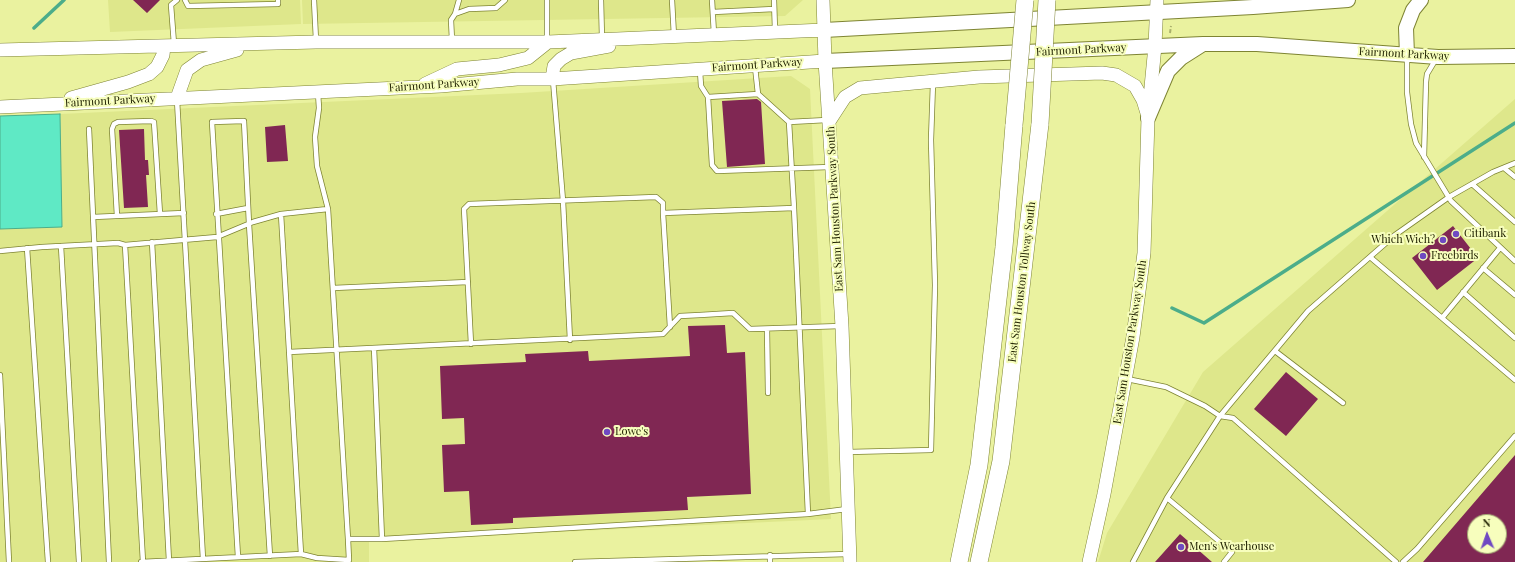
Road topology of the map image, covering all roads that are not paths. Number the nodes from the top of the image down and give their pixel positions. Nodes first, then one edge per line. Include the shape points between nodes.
1 (177, 0) edge
2 (185, 0) edge
3 (278, 0) edge
4 (314, 0) edge
5 (458, 0) edge
6 (505, 0) edge
7 (547, 0) edge
8 (601, 0) edge
9 (672, 0) edge
10 (712, 0) edge
11 (774, 0) edge
12 (823, 0) edge
13 (1025, 0) edge
14 (1047, 0) edge
15 (1190, 0) edge
16 (1348, 0) edge
17 (1421, 0) edge
18 (1319, 1) edge
19 (1157, 6) edge
20 (774, 9) junction
21 (1204, 9) junction
22 (713, 12) junction
23 (456, 14) junction
24 (824, 30) junction
25 (776, 32) junction
26 (714, 35) junction
27 (674, 36) junction
28 (654, 37) junction
29 (602, 40) junction
30 (316, 42) junction
31 (452, 42) junction
32 (548, 42) junction
33 (266, 43) junction
34 (1204, 44) junction
35 (169, 46) junction
36 (1155, 46) junction
37 (0, 50) edge
38 (1408, 55) junction
39 (1515, 56) edge
40 (1438, 57) junction
41 (825, 61) junction
42 (755, 65) junction
43 (700, 69) junction
44 (552, 79) junction
45 (933, 81) junction
46 (420, 86) junction
47 (318, 92) junction
48 (758, 94) junction
49 (177, 98) junction
50 (708, 98) junction
51 (46, 104) junction
52 (0, 107) edge
53 (1148, 118) junction
54 (830, 120) junction
55 (789, 122) junction
56 (89, 129) dead end
57 (1424, 159) junction
58 (1515, 163) edge
59 (833, 167) junction
60 (792, 168) junction
61 (1504, 168) junction
62 (1515, 177) edge
63 (1472, 184) junction
64 (1449, 197) junction
65 (563, 201) junction
66 (248, 208) junction
67 (794, 208) junction
68 (328, 209) junction
69 (184, 212) junction
70 (663, 213) junction
71 (160, 214) junction
72 (216, 214) junction
73 (281, 214) junction
74 (117, 216) junction
75 (93, 217) junction
76 (1515, 222) edge
77 (249, 224) junction
78 (218, 238) junction
79 (186, 240) junction
80 (152, 242) junction
81 (95, 244) junction
82 (126, 245) junction
83 (61, 246) junction
84 (27, 248) junction
85 (1500, 248) junction
86 (0, 251) edge
87 (1370, 257) junction
88 (1515, 261) edge
89 (1484, 268) junction
90 (468, 282) junction
91 (333, 288) junction
92 (1464, 292) junction
93 (1515, 295) edge
94 (1442, 318) junction
95 (842, 326) junction
96 (670, 327) junction
97 (801, 328) junction
98 (767, 329) junction
99 (1515, 338) edge
100 (570, 340) junction
101 (471, 344) junction
102 (374, 348) junction
103 (337, 349) junction
104 (1275, 351) junction
105 (289, 352) junction
106 (0, 375) edge
107 (1126, 378) junction
108 (1515, 380) edge
109 (768, 394) dead end
110 (1343, 403) dead end
111 (1220, 416) junction
112 (1515, 436) edge
113 (847, 452) junction
114 (1167, 498) junction
115 (847, 509) junction
116 (808, 514) junction
117 (348, 539) junction
118 (382, 539) junction
119 (301, 554) junction
120 (770, 555) junction
121 (270, 556) junction
122 (737, 556) junction
123 (238, 557) junction
124 (850, 558) edge
125 (204, 559) junction
126 (674, 560) edge
127 (708, 560) edge
128 (169, 561) junction
129 (645, 561) edge
130 (9, 562) edge
131 (48, 562) edge
132 (79, 562) edge
133 (109, 562) edge
134 (142, 562) edge
135 (575, 562) edge
136 (586, 562) edge
137 (738, 562) edge
138 (770, 562) edge
139 (960, 562) edge
140 (979, 562) edge
141 (1089, 562) edge
142 (1133, 562) edge
143 (1224, 562) edge
144 (1396, 562) edge
145 (1403, 562) edge

1 - 35 lane via 171,5
2 - 3 lane via 188,6 278,4
4 - 30 lane
5 - 23 lane
6 - 23 lane via 496,8 469,9
7 - 32 lane
8 - 29 lane
9 - 27 lane
10 - 22 lane
11 - 20 lane
12 - 24 main road, East Sam Houston Parkway South
13 - 139 highway, East Sam Houston Tollway South, bridge via 1004,247 979,465
14 - 140 highway, East Sam Houston Tollway South, bridge via 1040,124 1001,461
15 - 21 main road
16 - 18 main road
17 - 38 main road via 1413,10 1406,28
18 - 21 main road
19 - 21 main road
19 - 24 main road
19 - 36 main road, East Sam Houston Parkway South
20 - 22 lane
20 - 25 lane
22 - 26 lane
23 - 31 lane via 451,20
24 - 25 main road
24 - 41 main road, East Sam Houston Parkway South
25 - 26 main road
26 - 27 main road
27 - 28 main road
28 - 29 main road
28 - 44 main road via 571,53 554,66
29 - 32 main road
30 - 31 main road
30 - 33 main road
31 - 32 main road
32 - 46 main road via 528,58 499,65 457,69
33 - 35 main road
33 - 49 main road via 201,60 187,70
34 - 36 main road, Fairmont Parkway
34 - 38 main road, Fairmont Parkway via 1257,44
34 - 53 main road via 1181,58 1168,71
35 - 37 main road
35 - 51 main road via 157,67 149,74
36 - 41 main road, Fairmont Parkway
36 - 53 main road, East Sam Houston Parkway South
38 - 40 main road, Fairmont Parkway
38 - 57 lane via 1407,92 1411,124
39 - 40 main road, Fairmont Parkway
40 - 57 lane via 1427,74
41 - 42 main road, Fairmont Parkway
41 - 54 main road, East Sam Houston Parkway South
42 - 43 main road, Fairmont Parkway
42 - 48 lane
43 - 44 main road, Fairmont Parkway
43 - 50 lane via 701,86
44 - 46 main road, Fairmont Parkway
44 - 65 lane
45 - 53 main road via 979,77 1102,73 1116,75 1135,86 1143,100
45 - 54 main road via 860,88 845,96
45 - 113 lane via 935,285 931,450
46 - 47 main road, Fairmont Parkway
47 - 49 main road, Fairmont Parkway
47 - 68 lane via 319,108 315,137 317,166
48 - 50 lane
48 - 55 lane
49 - 51 main road, Fairmont Parkway
49 - 69 lane
50 - 60 lane via 712,165 717,171
51 - 52 main road, Fairmont Parkway
53 - 107 main road, East Sam Houston Parkway South via 1144,253
54 - 55 lane
54 - 59 main road, East Sam Houston Parkway South
55 - 60 lane
56 - 75 lane
57 - 64 lane
58 - 61 lane
59 - 60 lane
59 - 95 main road, East Sam Houston Parkway South
60 - 67 lane
61 - 62 lane
61 - 63 lane
63 - 64 lane
63 - 76 lane
64 - 85 lane
64 - 87 lane via 1395,235
65 - 70 lane via 656,197 663,202
65 - 90 lane via 469,204 464,209
65 - 100 lane
66 - 72 lane
66 - 72 lane via 244,121 212,122
66 - 77 lane
67 - 70 lane
67 - 97 lane
68 - 73 lane
68 - 91 lane
69 - 71 lane
69 - 79 lane
70 - 96 lane
71 - 74 lane
71 - 74 lane via 154,122 118,122 112,129
72 - 78 lane
73 - 77 lane
73 - 105 lane
74 - 75 lane
75 - 81 lane
77 - 78 lane
77 - 121 lane
78 - 79 lane
78 - 123 lane
79 - 80 lane
79 - 125 lane
80 - 82 lane
80 - 128 lane
81 - 82 lane
81 - 83 lane
81 - 133 lane
82 - 134 lane
83 - 84 lane
83 - 132 lane
84 - 86 lane
84 - 131 lane
85 - 88 lane
85 - 89 lane
87 - 94 lane
87 - 104 lane via 1308,311
89 - 92 lane
89 - 93 lane
90 - 91 lane
90 - 101 lane
91 - 103 lane
92 - 94 lane
92 - 99 lane
94 - 108 lane
95 - 97 lane
95 - 113 main road, East Sam Houston Parkway South
96 - 98 lane via 680,316 732,313 750,329
96 - 100 lane via 663,334
97 - 98 lane
97 - 116 lane
98 - 109 lane
100 - 101 lane
101 - 102 lane
102 - 103 lane
102 - 118 lane
103 - 105 lane
103 - 117 lane
104 - 110 lane
104 - 111 lane
105 - 119 lane
106 - 130 lane
107 - 111 lane via 1166,387
107 - 141 main road, East Sam Houston Parkway South
111 - 114 lane
111 - 144 lane via 1232,418
112 - 145 lane
113 - 115 main road, East Sam Houston Parkway South
114 - 142 lane
114 - 143 lane via 1232,552
115 - 116 lane
115 - 124 main road, East Sam Houston Parkway South
116 - 118 lane
117 - 118 lane
117 - 119 lane via 349,560
119 - 121 lane
120 - 122 lane
120 - 124 lane
120 - 138 lane
121 - 123 lane
122 - 127 lane
122 - 137 lane
123 - 125 lane
125 - 128 lane
126 - 127 lane
126 - 129 lane
128 - 134 lane
129 - 136 lane
135 - 136 lane

